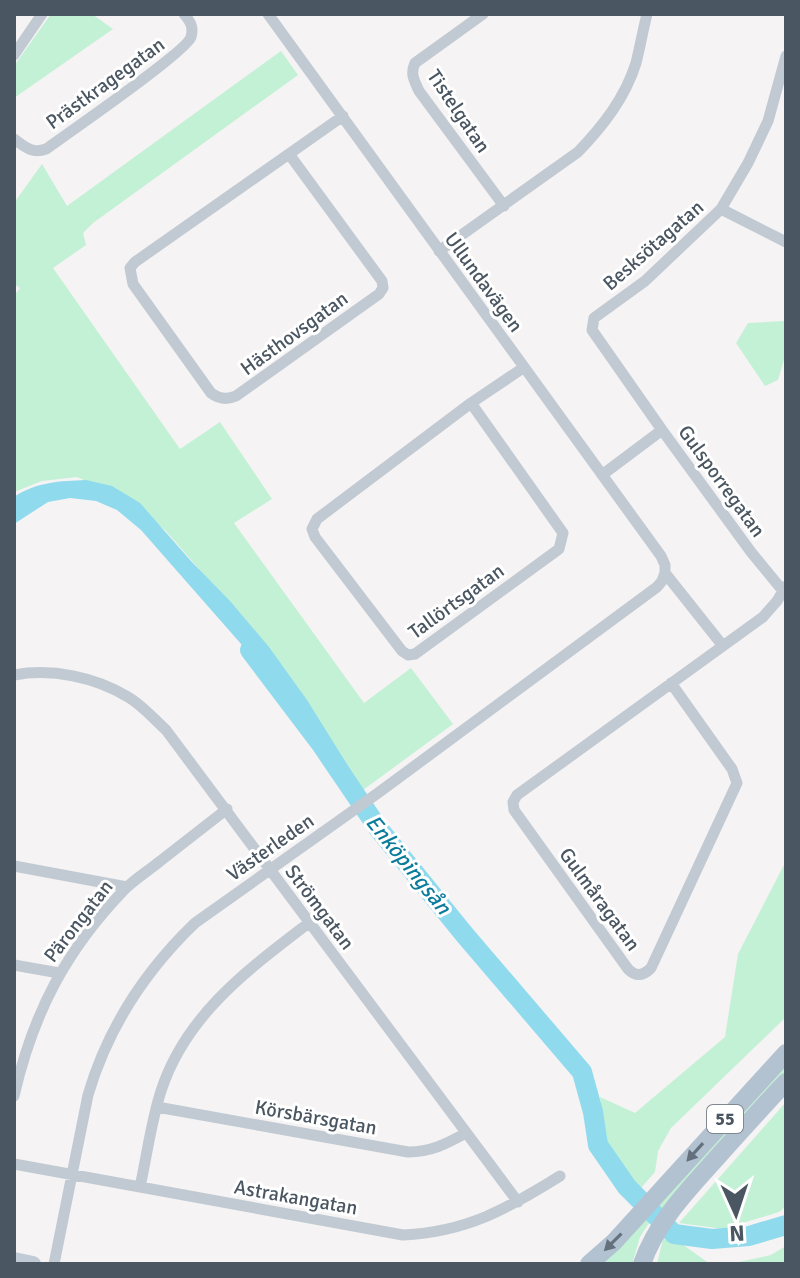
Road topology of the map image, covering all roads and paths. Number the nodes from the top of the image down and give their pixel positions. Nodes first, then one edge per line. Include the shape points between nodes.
1 (42, 14) edge
2 (184, 14) edge
3 (268, 14) edge
4 (483, 14) edge
5 (647, 14) edge
6 (14, 55) edge
7 (786, 56) edge
8 (343, 116) junction
9 (14, 139) edge
10 (289, 154) junction
11 (504, 206) junction
12 (721, 209) junction
13 (786, 242) edge
14 (439, 251) junction
15 (592, 324) joint
16 (523, 368) junction
17 (471, 403) junction
18 (662, 430) junction
19 (602, 475) junction
20 (665, 573) junction
21 (785, 589) edge
22 (723, 646) junction
23 (14, 675) edge
24 (671, 683) junction
25 (227, 809) junction
26 (14, 866) edge
27 (269, 870) junction
28 (127, 887) junction
29 (310, 922) junction
30 (14, 965) edge
31 (59, 973) junction
32 (786, 1053) edge
33 (18, 1064) edge
34 (786, 1082) edge
35 (14, 1096) edge
36 (157, 1107) junction
37 (466, 1133) junction
38 (14, 1164) edge
39 (73, 1175) junction
40 (560, 1176) dead end
41 (140, 1187) junction
42 (518, 1202) junction
43 (14, 1260) edge
44 (33, 1264) edge
45 (54, 1264) edge
46 (589, 1264) edge
47 (642, 1264) edge

1 - 6 street
2 - 9 street, Prästkragegatan via 192,25 187,45 150,74 46,149 29,150
3 - 8 street, Ullundavägen
4 - 11 street, Tistelgatan via 415,63 412,78
5 - 11 street via 635,64 607,120 578,152
7 - 12 street, Besksötagatan via 768,121
8 - 10 street, Hästhovsgatan
8 - 14 street, Ullundavägen
10 - 10 street, Hästhovsgatan via 130,268 133,284 216,397 236,396 383,288
11 - 14 street
12 - 13 street
12 - 15 street, Besksötagatan
14 - 16 street, Ullundavägen
15 - 18 street, Gulsporregatan
16 - 17 street, Tallörtsgatan
16 - 19 street, Ullundavägen
17 - 17 street, Tallörtsgatan via 317,519 312,529 408,655 559,549 562,541 563,533
18 - 19 street, Gulsporregatan
18 - 21 street, Gulsporregatan via 751,552
19 - 20 street, Ullundavägen via 661,556
20 - 22 street, Ullundavägen
20 - 27 street, Västerleden via 657,587
21 - 22 street, Gulmåragatan via 763,617
22 - 24 street, Gulmåragatan
23 - 25 street, Strömgatan via 89,679 131,698 166,730
24 - 24 street, Gulmåragatan via 513,802 628,969 639,975 651,968 737,783
25 - 27 street, Strömgatan
25 - 28 street, Pärongatan
26 - 28 street
27 - 29 street, Strömgatan
27 - 39 street, Västerleden via 195,923 124,1008 95,1072
28 - 31 street, Pärongatan
29 - 36 street via 246,971 198,1021 170,1067
29 - 37 street, Strömgatan
30 - 31 street
31 - 33 street, Pärongatan
32 -> 46 main road, 55
33 - 35 street, Pärongatan
34 - 47 main road, 55 via 684,1195 655,1233
36 - 37 street, Körsbärsgatan via 408,1152 439,1148
36 - 41 street
37 - 42 street, Strömgatan
38 - 39 street, Astrakangatan
39 - 41 street, Astrakangatan
39 - 45 street, Västerleden
40 - 42 street, Astrakangatan
41 - 42 street, Astrakangatan via 403,1235 447,1230
43 - 44 main road

